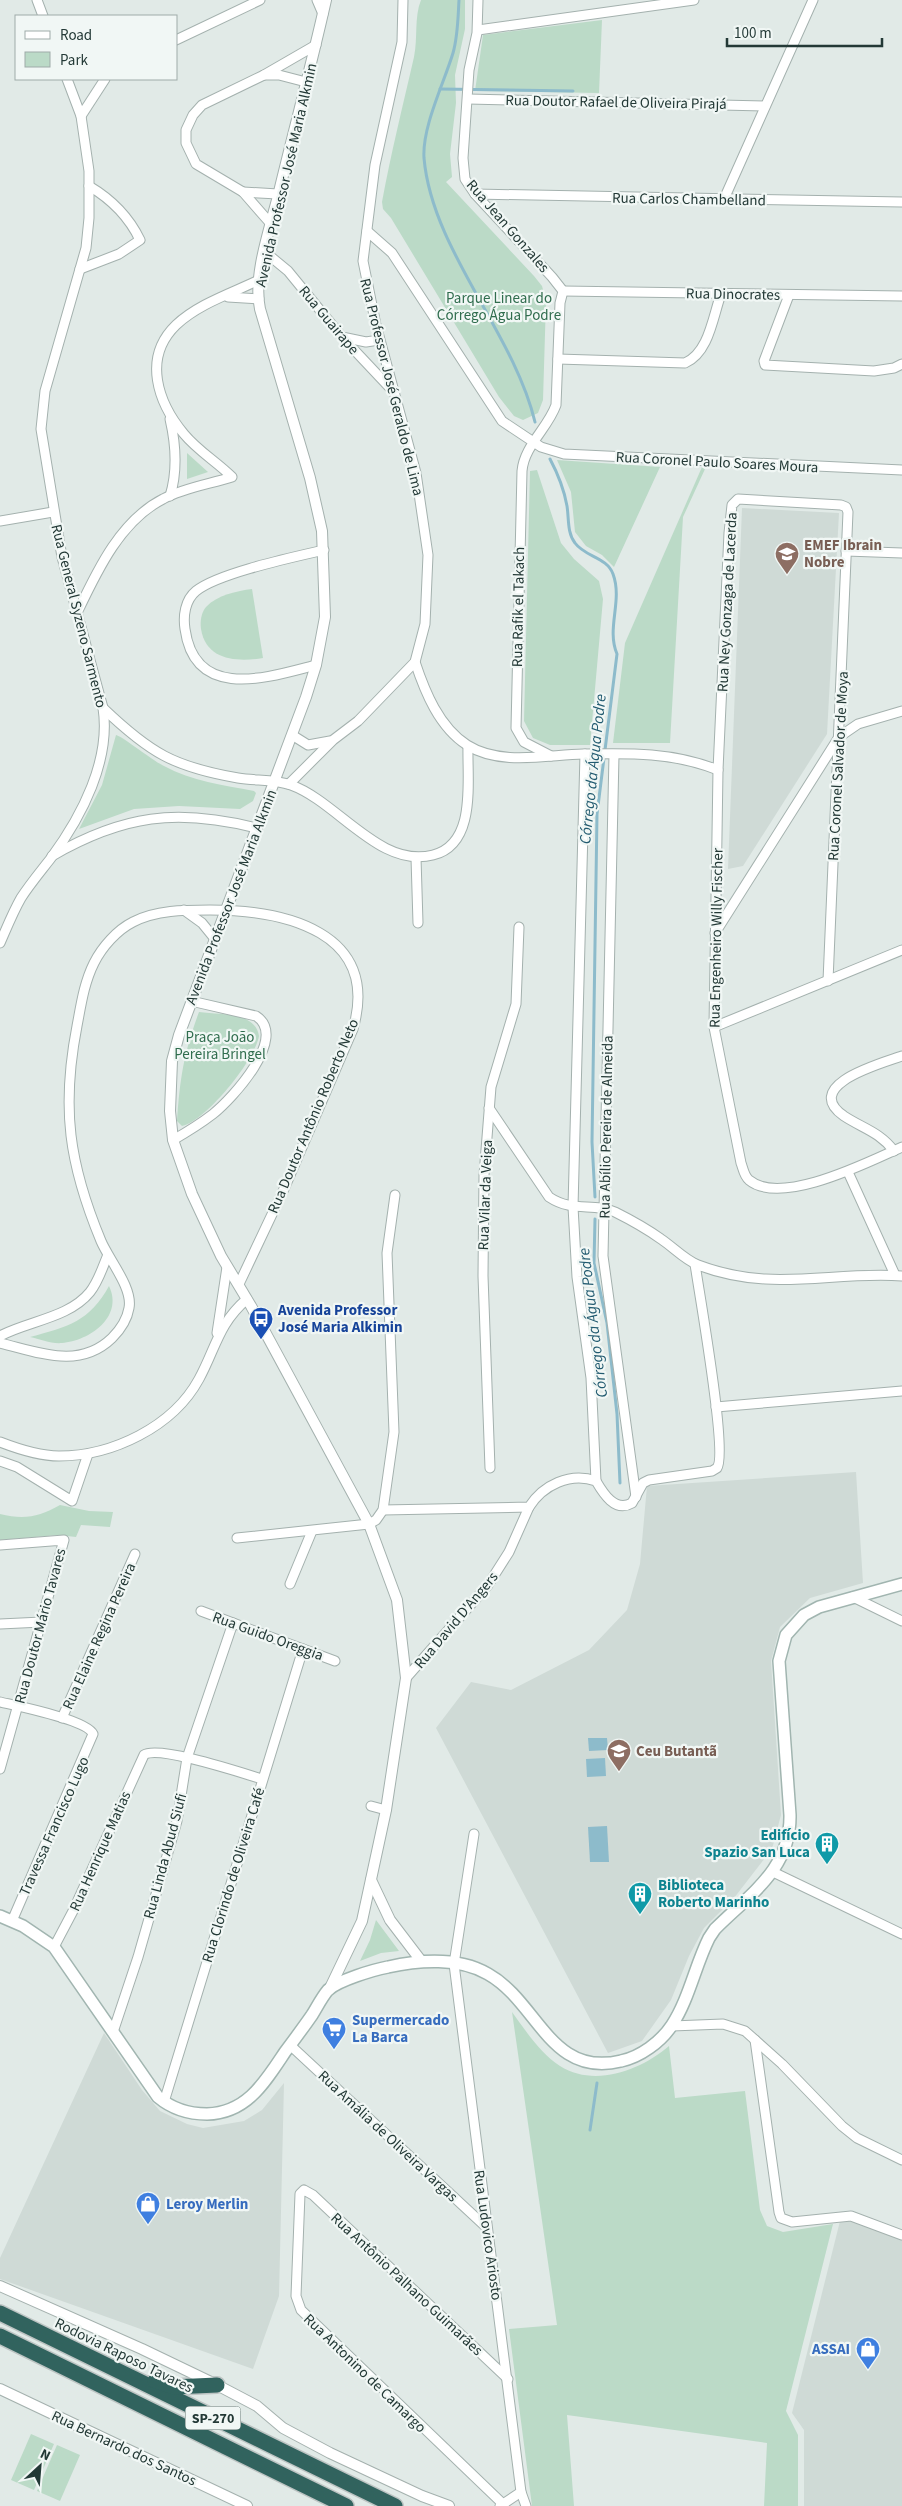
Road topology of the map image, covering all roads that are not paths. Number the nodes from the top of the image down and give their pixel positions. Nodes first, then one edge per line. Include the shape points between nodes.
1 (37, 0) edge
2 (260, 0) edge
3 (317, 0) edge
4 (326, 0) edge
5 (403, 0) edge
6 (478, 0) edge
7 (694, 0) edge
8 (813, 0) edge
9 (323, 14) junction
10 (43, 15) edge
11 (478, 30) junction
12 (178, 39) edge
13 (316, 45) junction
14 (264, 75) junction
15 (67, 80) edge
16 (104, 80) edge
17 (306, 82) junction
18 (468, 96) junction
19 (765, 106) junction
20 (81, 116) junction
21 (89, 186) junction
22 (243, 192) junction
23 (278, 194) junction
24 (475, 194) junction
25 (724, 200) junction
26 (902, 202) edge
27 (271, 224) junction
28 (367, 231) junction
29 (265, 252) junction
30 (80, 268) junction
31 (259, 280) junction
32 (563, 292) junction
33 (721, 294) junction
34 (789, 295) junction
35 (902, 296) edge
36 (220, 298) junction
37 (258, 299) junction
38 (342, 337) junction
39 (379, 340) junction
40 (558, 359) junction
41 (902, 364) edge
42 (392, 390) junction
43 (169, 414) junction
44 (533, 443) junction
45 (902, 470) edge
46 (170, 496) junction
47 (53, 512) junction
48 (1, 523) edge
49 (324, 550) junction
50 (846, 551) junction
51 (902, 553) edge
52 (77, 613) junction
53 (415, 662) junction
54 (316, 665) junction
55 (103, 708) junction
56 (902, 711) edge
57 (292, 735) junction
58 (839, 737) junction
59 (332, 740) junction
60 (468, 746) junction
61 (588, 754) junction
62 (611, 755) junction
63 (551, 756) junction
64 (718, 770) junction
65 (276, 781) junction
66 (289, 784) junction
67 (256, 828) junction
68 (52, 856) junction
69 (416, 858) junction
70 (184, 910) junction
71 (226, 910) junction
72 (418, 923) dead end
73 (519, 926) dead end
74 (714, 935) junction
75 (215, 939) junction
76 (0, 942) edge
77 (902, 950) edge
78 (828, 981) junction
79 (191, 1001) junction
80 (714, 1027) junction
81 (902, 1056) edge
82 (489, 1108) junction
83 (173, 1140) junction
84 (898, 1149) edge
85 (848, 1172) junction
86 (395, 1195) dead end
87 (574, 1208) junction
88 (605, 1209) junction
89 (107, 1257) junction
90 (696, 1264) junction
91 (228, 1267) junction
92 (899, 1276) edge
93 (239, 1284) junction
94 (247, 1299) junction
95 (0, 1336) edge
96 (217, 1336) junction
97 (0, 1343) edge
98 (902, 1391) edge
99 (716, 1407) junction
100 (0, 1442) edge
101 (88, 1454) junction
102 (0, 1461) edge
103 (490, 1468) dead end
104 (596, 1481) junction
105 (636, 1497) junction
106 (529, 1506) junction
107 (383, 1510) junction
108 (369, 1524) junction
109 (312, 1531) junction
110 (237, 1538) dead end
111 (0, 1545) edge
112 (135, 1554) dead end
113 (290, 1584) dead end
114 (902, 1584) edge
115 (853, 1597) junction
116 (202, 1611) dead end
117 (902, 1621) edge
118 (42, 1622) junction
119 (233, 1623) junction
120 (0, 1624) edge
121 (303, 1649) junction
122 (335, 1661) dead end
123 (406, 1678) junction
124 (0, 1702) edge
125 (18, 1706) junction
126 (62, 1718) junction
127 (187, 1758) junction
128 (0, 1769) edge
129 (262, 1778) junction
130 (370, 1806) dead end
131 (386, 1810) junction
132 (474, 1834) dead end
133 (773, 1872) junction
134 (371, 1880) junction
135 (366, 1904) junction
136 (385, 1909) junction
137 (0, 1916) edge
138 (12, 1921) junction
139 (902, 1934) edge
140 (54, 1946) junction
141 (422, 1962) junction
142 (454, 1964) junction
143 (329, 1990) junction
144 (672, 2026) junction
145 (113, 2032) junction
146 (755, 2040) junction
147 (290, 2045) junction
148 (164, 2102) junction
149 (902, 2160) edge
150 (304, 2190) joint
151 (486, 2227) junction
152 (902, 2235) edge
153 (0, 2286) edge
154 (0, 2314) edge
155 (0, 2336) edge
156 (108, 2367) junction
157 (508, 2379) junction
158 (217, 2385) junction
159 (0, 2389) edge
160 (521, 2492) junction
161 (502, 2505) edge
162 (247, 2506) edge
163 (346, 2506) edge
164 (395, 2506) edge
165 (449, 2506) edge
166 (526, 2506) edge

1 - 10 street
2 - 12 street
3 - 9 street
4 - 9 street, Avenida Professor José Maria Alkmin
5 - 28 street, Rua Professor José Geraldo de Lima via 402,42 374,165
6 - 11 street, Rua Jean Gonzales
7 - 11 street
8 - 19 street
9 - 13 street, Avenida Professor José Maria Alkmin
11 - 18 street, Rua Jean Gonzales via 469,70
13 - 14 street
13 - 17 street, Avenida Professor José Maria Alkmin
14 - 17 street
14 - 22 street via 202,105 186,130 186,143 196,164
15 - 20 street, Rua General Syzeno Sarmento
16 - 20 street
17 - 23 street, Avenida Professor José Maria Alkmin
18 - 19 street, Rua Doutor Rafael de Oliveira Pirajá
18 - 24 street, Rua Jean Gonzales via 463,172
19 - 25 street
20 - 21 street, Rua General Syzeno Sarmento
21 - 30 street, Rua General Syzeno Sarmento via 86,248
21 - 30 street via 116,206 133,225 140,240 119,254
22 - 23 street
22 - 27 street
23 - 27 street, Avenida Professor José Maria Alkmin
24 - 25 street, Rua Carlos Chambelland
24 - 32 street, Rua Jean Gonzales via 552,276
25 - 26 street, Rua Carlos Chambelland
27 - 29 street, Avenida Professor José Maria Alkmin
28 - 39 street, Rua Professor José Geraldo de Lima via 364,275
28 - 44 street, Rua Coronel Paulo Soares Moura via 392,253 489,406 507,426
29 - 31 street, Avenida Professor José Maria Alkmin
29 - 38 street, Rua Guairape via 288,271
30 - 47 street, Rua General Syzeno Sarmento via 41,410
31 - 36 street
31 - 37 street, Avenida Professor José Maria Alkmin
32 - 33 street, Rua Dinocrates
32 - 40 street
33 - 34 street, Rua Dinocrates
33 - 40 street via 702,349 693,360
34 - 35 street, Rua Dinocrates
34 - 41 street via 765,365 874,372
36 - 37 street
36 - 43 street via 177,324 163,343 157,366 157,384
37 - 49 street, Avenida Professor José Maria Alkmin via 313,489
38 - 39 street via 366,342
38 - 42 street, Rua Guairape
39 - 42 street, Rua Professor José Geraldo de Lima
40 - 44 street via 556,405 550,420
42 - 53 street, Rua Professor José Geraldo de Lima via 416,473 428,555 425,624
43 - 46 street via 176,450 175,479
43 - 46 street via 185,436 232,477
44 - 45 street, Rua Coronel Paulo Soares Moura via 564,454
44 - 63 street, Rua Rafik el Takach via 524,458 522,471 516,728 524,742
46 - 52 street via 137,515 104,562
47 - 48 street
47 - 52 street, Rua General Syzeno Sarmento
49 - 54 street, Avenida Professor José Maria Alkmin via 325,617
49 - 54 street via 255,568 201,588 189,599 184,621 187,641 196,659 203,667 224,678 252,679
50 - 51 street
50 - 58 street, Rua Coronel Salvador de Moya
50 - 64 street, Rua Ney Gonzaga de Lacerda via 848,512 844,505 741,500 733,503
52 - 55 street, Rua General Syzeno Sarmento
53 - 59 street, Rua Professor José Geraldo de Lima via 358,720
53 - 60 street via 423,686 441,720
54 - 57 street, Avenida Professor José Maria Alkmin
55 - 65 street via 124,728 173,762 211,773
55 - 68 street, Rua General Syzeno Sarmento via 104,745 93,784
56 - 58 street via 858,724
57 - 59 street, Rua Professor José Geraldo de Lima via 308,745
57 - 65 street, Avenida Professor José Maria Alkmin
58 - 74 street
58 - 78 street, Rua Coronel Salvador de Moya
59 - 66 street, Rua Professor José Geraldo de Lima
60 - 63 street via 502,756
60 - 69 street via 463,831 452,846 440,853
61 - 62 street
61 - 63 street
61 - 87 street, Rua Abílio Pereira de Almeida
62 - 64 street via 672,756
62 - 88 street, Rua Abílio Pereira de Almeida
64 - 74 street, Rua Engenheiro Willy Fischer
65 - 66 street
65 - 67 street, Avenida Professor José Maria Alkmin
66 - 69 street via 311,795 394,853
67 - 68 street via 213,818 145,819 88,837
67 - 71 street, Avenida Professor José Maria Alkmin
68 - 76 street, Rua General Syzeno Sarmento via 21,898
69 - 72 street
70 - 71 street, Rua Doutor Antônio Roberto Neto
70 - 75 street via 202,923
70 - 89 street, Rua Doutor Antônio Roberto Neto via 143,917 119,931 94,962 81,1004 68,1084 70,1135 86,1205
71 - 75 street, Avenida Professor José Maria Alkmin
71 - 93 street, Rua Doutor Antônio Roberto Neto via 290,920 321,932 343,952 355,977 358,994 358,1010 338,1066
73 - 82 street, Rua Vilar da Veiga via 516,1004 495,1070
74 - 80 street, Rua Engenheiro Willy Fischer
75 - 79 street, Avenida Professor José Maria Alkmin
77 - 78 street
78 - 80 street
79 - 83 street, Avenida Professor José Maria Alkmin via 172,1061 170,1103
79 - 83 street via 256,1016 264,1022 266,1040 256,1064 230,1098
80 - 85 street, Rua Engenheiro Willy Fischer via 741,1163 747,1178 770,1187 795,1187
81 - 84 street via 845,1078 833,1093 839,1112
82 - 87 street via 543,1190 558,1203
82 - 103 street, Rua Vilar da Veiga via 484,1175 483,1276
83 - 91 street, Avenida Professor José Maria Alkmin via 192,1194
84 - 85 street, Rua Engenheiro Willy Fischer
85 - 92 street
86 - 107 street via 387,1253 394,1432
87 - 88 street
87 - 104 street, Rua Abílio Pereira de Almeida via 577,1276 591,1378
88 - 90 street via 636,1223
88 - 105 street, Rua Abílio Pereira de Almeida via 605,1282
89 - 95 street via 99,1278 82,1300
89 - 97 street, Rua Doutor Antônio Roberto Neto via 124,1283 130,1307 120,1330 108,1342 99,1349 76,1357 45,1355
90 - 92 street via 731,1275 775,1281
90 - 99 street
91 - 93 street, Avenida Professor José Maria Alkmin
91 - 96 street
93 - 94 street, Avenida Professor José Maria Alkmin
94 - 96 street via 236,1308
94 - 108 street, Avenida Professor José Maria Alkmin
96 - 101 street via 199,1379 176,1408 158,1424 127,1441
98 - 99 street
99 - 105 street via 719,1465 712,1471 649,1480 643,1483
100 - 101 street via 57,1456
101 - 102 street via 72,1502 17,1467
104 - 105 street via 606,1497 618,1505 628,1506
104 - 106 street via 581,1478 557,1482 540,1493
106 - 107 street
106 - 123 street, Rua David D'Angers via 509,1552 488,1585
107 - 108 street
108 - 109 street
108 - 123 street, Avenida Professor José Maria Alkmin via 397,1600
109 - 110 street
109 - 113 street
111 - 118 street, Rua Doutor Mário Tavares via 64,1540
112 - 126 street, Rua Elaine Regina Pereira
114 - 115 main road
115 - 117 street
115 - 133 main road via 804,1614 786,1635 781,1650 779,1661 791,1834
116 - 119 street, Rua Guido Oreggia
118 - 120 street
118 - 125 street, Rua Doutor Mário Tavares
119 - 121 street, Rua Guido Oreggia
119 - 127 street, Rua Linda Abud Siufi
121 - 122 street, Rua Guido Oreggia
121 - 129 street, Rua Clorindo de Oliveira Café
123 - 131 street, Avenida Professor José Maria Alkmin
124 - 125 street
125 - 126 street
125 - 128 street, Rua Doutor Mário Tavares
126 - 138 street, Travessa Francisco Lugo via 91,1731 92,1739
127 - 129 street
127 - 140 street, Rua Henrique Matias via 153,1752 144,1755
127 - 145 street, Rua Linda Abud Siufi via 178,1822
129 - 148 street, Rua Clorindo de Oliveira Café
130 - 131 street
131 - 134 street, Avenida Professor José Maria Alkmin
132 - 142 street, Rua Ludovico Ariosto
133 - 139 street
133 - 144 main road via 709,1938
134 - 135 street, Avenida Professor José Maria Alkmin
134 - 136 street
135 - 136 street
135 - 143 street, Avenida Professor José Maria Alkmin via 362,1921
136 - 141 street
137 - 138 main road
138 - 140 main road
140 - 145 main road
141 - 142 main road
141 - 143 main road via 374,1970
142 - 144 main road via 477,1968 498,1981 563,2051 587,2063 612,2063 637,2056
142 - 151 street, Rua Ludovico Ariosto
143 - 147 main road
144 - 146 street via 724,2024 744,2030
145 - 148 main road
146 - 149 street via 842,2126 857,2138
146 - 152 street via 782,2218 792,2222 851,2216
147 - 148 main road via 264,2084 236,2108 218,2114 192,2113
147 - 151 street, Rua Amália de Oliveira Vargas
150 - 157 street, Rua Antônio Palhano Guimarães
150 - 161 street, Rua Antonino de Camargo via 298,2197 296,2296 301,2310
151 - 157 street, Rua Ludovico Ariosto
153 - 158 street
154 - 156 highway, Rodovia Raposo Tavares / SP-270
155 - 163 highway, SP-270
156 - 158 highway via 173,2387
156 - 164 highway, Rodovia Raposo Tavares / SP-270
157 - 160 street, Rua Ludovico Ariosto
158 - 165 street via 257,2406 282,2428
159 - 162 street, Rua Bernardo dos Santos
160 - 161 street, Rua Antonino de Camargo
160 - 166 street, Rua Ludovico Ariosto

